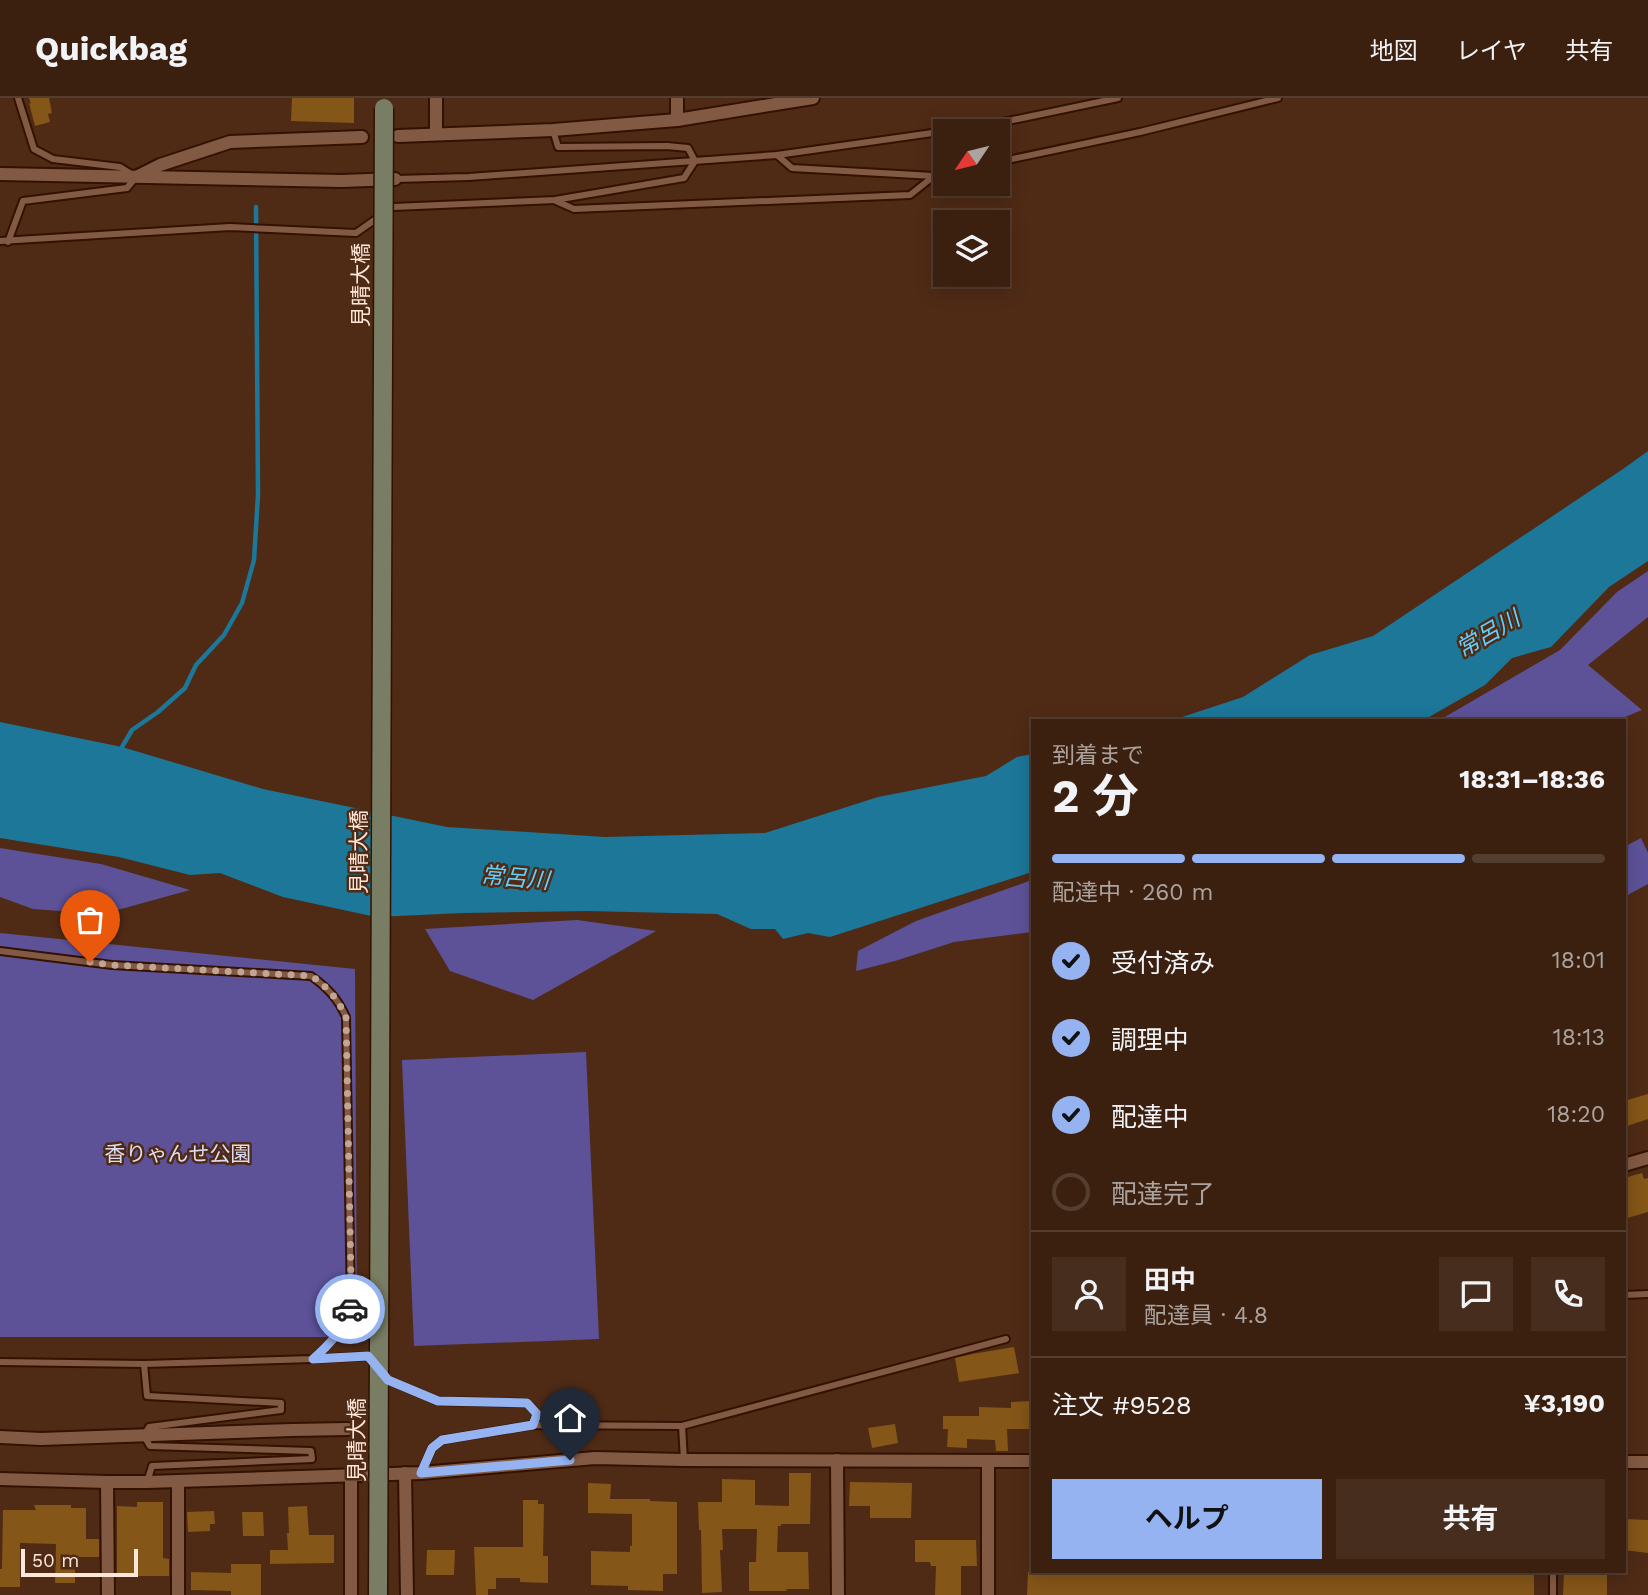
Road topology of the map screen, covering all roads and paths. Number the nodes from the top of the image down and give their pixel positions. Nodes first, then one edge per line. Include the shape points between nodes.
1 (18, 98) edge
2 (436, 98) edge
3 (677, 98) edge
4 (813, 98) edge
5 (1118, 98) edge
6 (1278, 98) edge
7 (384, 108) dead end
8 (677, 120) junction
9 (553, 130) junction
10 (436, 134) junction
11 (398, 136) dead end
12 (362, 137) dead end
13 (777, 155) junction
14 (1010, 159) edge
15 (695, 161) junction
16 (0, 174) edge
17 (933, 176) edge
18 (136, 177) junction
19 (933, 177) edge
20 (395, 179) joint
21 (555, 200) junction
22 (0, 242) edge
23 (8, 242) junction
24 (0, 951) edge
25 (1648, 1158) edge
26 (1626, 1164) edge
27 (1648, 1294) edge
28 (1626, 1295) edge
29 (1006, 1339) dead end
30 (313, 1359) junction
31 (0, 1362) edge
32 (144, 1364) junction
33 (533, 1425) junction
34 (682, 1426) junction
35 (348, 1429) dead end
36 (144, 1436) junction
37 (0, 1437) edge
38 (684, 1460) junction
39 (837, 1460) junction
40 (988, 1461) junction
41 (1031, 1461) edge
42 (1626, 1462) edge
43 (1648, 1462) edge
44 (405, 1473) junction
45 (421, 1473) junction
46 (351, 1475) junction
47 (0, 1479) edge
48 (178, 1481) junction
49 (107, 1482) junction
50 (146, 1482) junction
51 (1553, 1573) edge
52 (108, 1595) edge
53 (178, 1595) edge
54 (351, 1595) edge
55 (378, 1595) edge
56 (407, 1595) edge
57 (838, 1595) edge
58 (988, 1595) edge
59 (1553, 1595) edge

1 - 18 lane via 34,149 53,159 120,167
2 - 10 street
3 - 8 street
4 - 8 street
5 - 13 lane via 989,125
6 - 14 lane
7 - 55 main road, 見晴大橋, bridge
8 - 9 street
9 - 10 street
9 - 15 lane via 558,147 688,148
10 - 11 street
12 - 18 street via 230,142
13 - 15 lane
13 - 17 lane via 792,168
15 - 20 lane
15 - 21 lane via 684,178
16 - 18 street
18 - 20 street
18 - 23 lane via 127,188 23,201
19 - 21 lane via 910,195 574,209
21 - 23 lane via 393,207 356,233 230,227
22 - 23 lane
24 - 30 lane via 112,965 312,976 340,1003 346,1017 351,1305 339,1333
25 - 26 street
27 - 28 lane
29 - 34 lane
30 - 32 lane
30 - 33 lane via 368,1356 388,1380 438,1401 527,1403 537,1414
31 - 32 lane
32 - 36 lane via 147,1396 281,1403 281,1410 149,1427
33 - 34 lane
33 - 45 lane via 442,1440 432,1448
34 - 38 lane
35 - 36 street
36 - 37 street
36 - 50 lane via 150,1446 311,1451 312,1459 152,1465
38 - 39 street
38 - 45 street via 595,1458
39 - 40 street
39 - 57 street
40 - 41 street
40 - 58 street
42 - 43 street
44 - 45 street
44 - 46 street
44 - 56 street
46 - 48 street
46 - 54 street
47 - 49 street
48 - 50 street
48 - 53 street
49 - 50 street
49 - 52 street
51 - 59 lane

